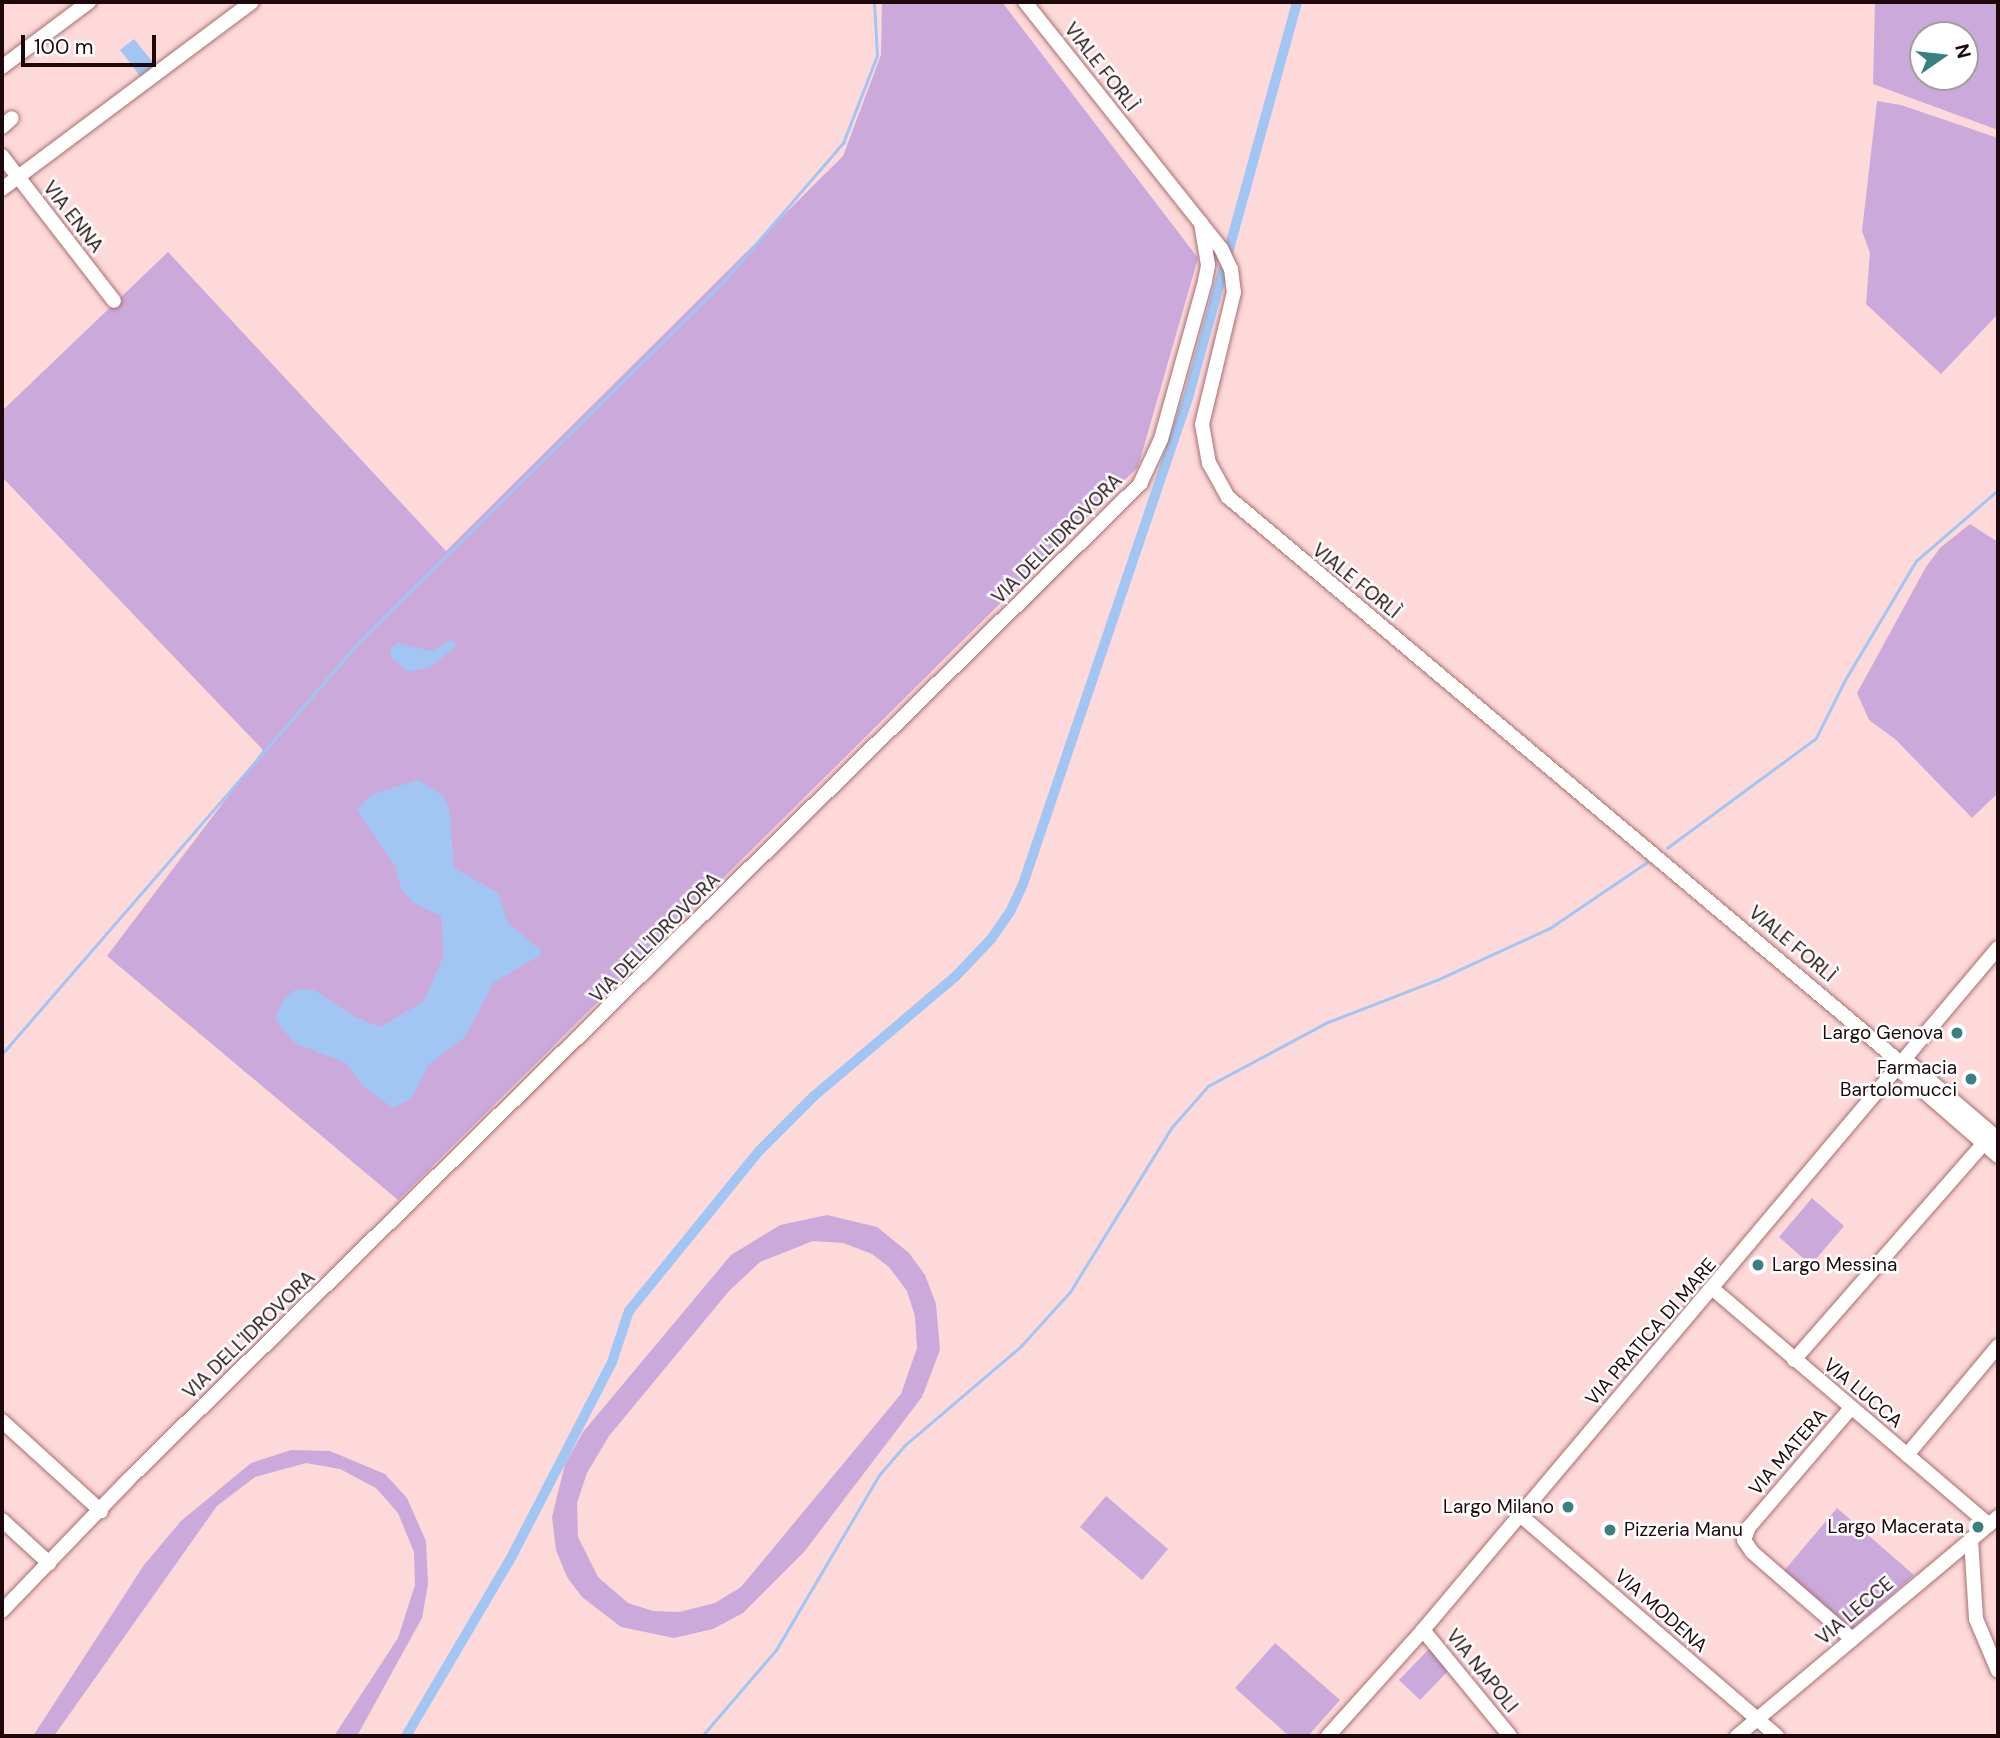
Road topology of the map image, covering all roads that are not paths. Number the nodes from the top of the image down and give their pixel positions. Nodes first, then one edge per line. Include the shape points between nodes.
1 (89, 2) edge
2 (252, 2) edge
3 (1025, 2) edge
4 (2, 67) edge
5 (2, 156) edge
6 (18, 177) junction
7 (2, 189) edge
8 (1201, 223) junction
9 (114, 301) dead end
10 (1998, 948) edge
11 (1902, 1064) junction
12 (1991, 1139) edge
13 (1998, 1156) edge
14 (1713, 1289) junction
15 (1998, 1346) edge
16 (1794, 1360) junction
17 (1851, 1408) junction
18 (2, 1421) edge
19 (1907, 1455) junction
20 (101, 1511) junction
21 (1520, 1515) junction
22 (2, 1520) edge
23 (1994, 1521) edge
24 (1971, 1539) junction
25 (49, 1563) junction
26 (2, 1611) edge
27 (1423, 1630) junction
28 (1852, 1639) junction
29 (1998, 1671) edge
30 (1757, 1719) junction
31 (1328, 1736) edge
32 (1510, 1736) edge
33 (1737, 1736) edge
34 (1777, 1736) edge

1 - 4 street
2 - 6 street
3 - 8 street, VIALE FORLÌ
5 - 6 street, VIA ENNA
6 - 7 street
6 - 9 street, VIA ENNA
8 - 11 street, VIALE FORLÌ via 1230,266 1234,292 1202,428 1212,469 1233,503
8 - 20 street, VIA DELL'IDROVORA via 1208,265 1205,281 1161,439 1140,484
10 - 11 street, VIA PRATICA DI MARE
11 - 12 street, VIALE FORLÌ
11 - 14 street, VIA PRATICA DI MARE
12 - 13 street, VIALE FORLÌ
12 - 16 street
14 - 16 street, VIA LUCCA
14 - 21 street, VIA PRATICA DI MARE
15 - 19 street
16 - 17 street, VIA LUCCA
17 - 19 street, VIA LUCCA
17 - 28 street, VIA MATERA via 1749,1527 1744,1540
18 - 20 street
19 - 23 street, VIA LUCCA
20 - 25 street, VIA DELL'IDROVORA
21 - 27 street, VIA PRATICA DI MARE
21 - 30 street, VIA MODENA
22 - 25 street
23 - 24 street, VIA LECCE
24 - 28 street, VIA LECCE
24 - 29 street via 1977,1624
25 - 26 street, VIA DELL'IDROVORA
27 - 31 street, VIA PRATICA DI MARE
27 - 32 street, VIA NAPOLI
28 - 30 street, VIA LECCE
30 - 33 street, VIA LECCE
30 - 34 street, VIA MODENA

